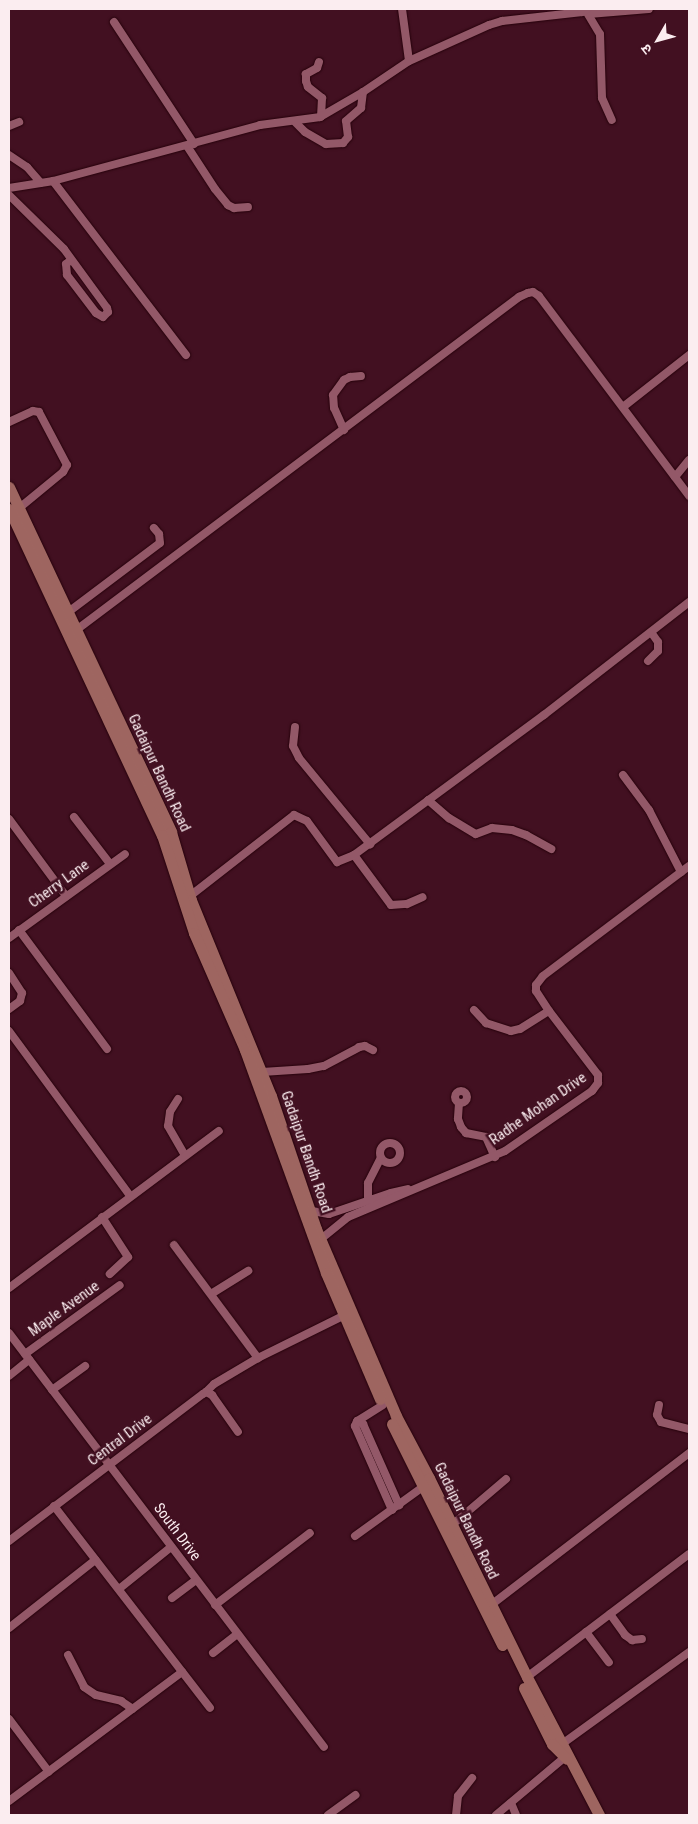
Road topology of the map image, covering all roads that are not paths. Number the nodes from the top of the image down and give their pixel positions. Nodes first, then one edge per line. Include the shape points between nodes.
1 (402, 9) edge
2 (649, 9) edge
3 (588, 11) edge
4 (114, 22) dead end
5 (409, 61) junction
6 (319, 62) dead end
7 (363, 92) junction
8 (322, 116) junction
9 (612, 120) dead end
10 (19, 122) dead end
11 (295, 122) junction
12 (9, 126) edge
13 (190, 145) junction
14 (9, 155) edge
15 (53, 181) junction
16 (41, 183) junction
17 (9, 188) edge
18 (9, 195) edge
19 (248, 208) dead end
20 (71, 260) junction
21 (186, 355) dead end
22 (689, 355) edge
23 (361, 376) dead end
24 (622, 407) junction
25 (9, 422) edge
26 (344, 430) junction
27 (689, 460) edge
28 (675, 477) junction
29 (9, 487) edge
30 (689, 496) edge
31 (14, 509) edge
32 (154, 528) dead end
33 (689, 602) edge
34 (67, 613) junction
35 (75, 631) junction
36 (651, 632) junction
37 (648, 661) dead end
38 (295, 727) dead end
39 (623, 775) dead end
40 (428, 800) junction
41 (74, 816) dead end
42 (9, 819) edge
43 (370, 844) junction
44 (551, 849) dead end
45 (125, 854) dead end
46 (354, 855) junction
47 (110, 864) junction
48 (689, 866) edge
49 (681, 872) junction
50 (66, 896) junction
51 (423, 897) dead end
52 (190, 898) junction
53 (19, 930) junction
54 (9, 938) edge
55 (9, 973) edge
56 (9, 1009) edge
57 (474, 1010) dead end
58 (549, 1011) junction
59 (9, 1031) edge
60 (107, 1049) dead end
61 (374, 1050) dead end
62 (262, 1072) junction
63 (178, 1099) dead end
64 (459, 1103) dead end
65 (219, 1132) dead end
66 (185, 1156) junction
67 (495, 1156) junction
68 (381, 1158) dead end
69 (417, 1188) junction
70 (130, 1196) junction
71 (368, 1201) junction
72 (312, 1211) junction
73 (102, 1217) junction
74 (321, 1239) junction
75 (174, 1246) dead end
76 (248, 1270) dead end
77 (110, 1274) dead end
78 (120, 1285) dead end
79 (9, 1288) edge
80 (211, 1294) junction
81 (343, 1316) junction
82 (9, 1333) edge
83 (27, 1357) junction
84 (258, 1358) junction
85 (85, 1366) dead end
86 (9, 1376) edge
87 (52, 1390) junction
88 (206, 1392) junction
89 (659, 1405) dead end
90 (383, 1406) junction
91 (358, 1420) junction
92 (689, 1429) edge
93 (238, 1432) dead end
94 (689, 1453) edge
95 (108, 1466) junction
96 (506, 1479) dead end
97 (423, 1487) junction
98 (399, 1505) junction
99 (54, 1506) junction
100 (392, 1510) junction
101 (452, 1525) junction
102 (310, 1533) dead end
103 (355, 1536) dead end
104 (9, 1540) edge
105 (171, 1547) junction
106 (689, 1554) edge
107 (95, 1560) junction
108 (196, 1580) junction
109 (119, 1589) junction
110 (172, 1598) dead end
111 (215, 1605) junction
112 (491, 1605) junction
113 (610, 1614) junction
114 (9, 1628) edge
115 (586, 1632) junction
116 (237, 1634) junction
117 (642, 1639) dead end
118 (689, 1652) edge
119 (213, 1653) dead end
120 (68, 1655) dead end
121 (609, 1662) dead end
122 (182, 1672) junction
123 (526, 1677) junction
124 (210, 1708) dead end
125 (133, 1709) junction
126 (9, 1719) edge
127 (562, 1744) junction
128 (324, 1747) dead end
129 (568, 1759) junction
130 (49, 1772) junction
131 (472, 1778) dead end
132 (356, 1794) dead end
133 (9, 1801) edge
134 (511, 1803) junction
135 (328, 1815) edge
136 (456, 1815) edge
137 (496, 1815) edge
138 (516, 1815) edge
139 (599, 1815) edge

1 - 5 street
2 - 3 street
3 - 5 street via 495,22
3 - 9 street via 600,34 602,98
4 - 13 street
5 - 7 street
6 - 8 street via 317,68 306,74 306,81 308,87 322,98
7 - 8 street
7 - 11 street via 361,108 346,121 348,137 343,143 326,144
8 - 11 street
10 - 12 street
11 - 13 street via 260,125
13 - 15 street
13 - 19 street via 228,205
14 - 16 street via 28,166
15 - 16 street
15 - 21 street
16 - 17 street
18 - 20 street via 58,242
20 - 20 street via 66,264 68,275 96,313 103,317 108,312 107,308
22 - 24 street
23 - 26 street via 344,380 333,396 334,408
24 - 26 street via 533,292 519,297
24 - 28 street
25 - 31 street via 33,411 39,412 67,465 63,472
26 - 35 street
27 - 28 street
28 - 30 street
29 - 31 street, Gadaipur Bandh Road
31 - 34 street, Gadaipur Bandh Road
31 - 81 street via 162,835 194,933 245,1050
32 - 34 street via 160,543
33 - 36 street
34 - 35 street, Gadaipur Bandh Road
35 - 52 street, Gadaipur Bandh Road via 171,832
36 - 37 street via 658,642 658,650
36 - 40 street
38 - 43 street via 293,746 299,758
39 - 49 street via 649,810
40 - 43 street
40 - 44 street via 449,818 476,834 492,828 512,830
41 - 47 street
42 - 50 street
43 - 46 street
45 - 47 street, Cherry Lane
46 - 51 street via 391,905 407,904
46 - 52 street via 337,862 307,821 294,815
47 - 50 street, Cherry Lane
48 - 49 street, Radhe Mohan Drive
49 - 58 street, Radhe Mohan Drive via 539,980 536,991
50 - 53 street, Cherry Lane
52 - 62 street, Gadaipur Bandh Road
53 - 54 street, Cherry Lane
53 - 60 street
55 - 56 street via 22,993 22,999
57 - 58 street via 486,1023 510,1031 520,1029
58 - 67 street, Radhe Mohan Drive via 592,1066 598,1075 598,1083 592,1091
59 - 70 street
61 - 62 street via 359,1047 324,1066
62 - 72 street, Gadaipur Bandh Road
63 - 66 street via 170,1112 168,1126
64 - 67 street via 461,1127 466,1133 486,1137
65 - 66 street
66 - 70 street
67 - 69 street, Radhe Mohan Drive
68 - 71 street via 368,1183
69 - 71 street
69 - 74 street, Radhe Mohan Drive via 348,1217
70 - 73 street
71 - 72 street via 329,1214
72 - 74 street, Gadaipur Bandh Road
73 - 77 street via 128,1257
73 - 79 street
74 - 101 street, Gadaipur Bandh Road via 396,1416
75 - 80 street
76 - 80 street
78 - 83 street, Maple Avenue
80 - 84 street
81 - 84 street, Central Drive
81 - 90 street
82 - 83 street, South Drive
83 - 86 street, Maple Avenue
83 - 87 street, South Drive
84 - 88 street, Central Drive
85 - 87 street
87 - 95 street, South Drive
88 - 93 street via 212,1395
88 - 95 street, Central Drive
89 - 92 street via 656,1412 661,1422
90 - 91 street
90 - 97 street
91 - 98 street via 363,1424
91 - 100 street via 355,1426
94 - 112 street
95 - 99 street, Central Drive
95 - 105 street, South Drive
96 - 101 street
97 - 98 street
97 - 129 street via 552,1744
98 - 100 street
99 - 104 street, Central Drive
99 - 107 street
100 - 103 street
101 - 112 street, Gadaipur Bandh Road
102 - 111 street
105 - 108 street, South Drive
105 - 109 street
106 - 113 street
107 - 109 street
107 - 114 street
108 - 110 street
108 - 111 street, South Drive
109 - 122 street
111 - 116 street, South Drive
112 - 123 street, Gadaipur Bandh Road
113 - 115 street
113 - 117 street via 625,1635 632,1640
115 - 121 street
115 - 123 street
116 - 119 street
116 - 128 street, South Drive
118 - 127 street
120 - 125 street via 84,1687
122 - 124 street
122 - 125 street
123 - 127 street, Gadaipur Bandh Road
125 - 130 street
126 - 130 street
127 - 129 street, Gadaipur Bandh Road
129 - 134 street
129 - 139 street, Gadaipur Bandh Road
130 - 133 street
131 - 136 street via 458,1796
132 - 135 street
134 - 137 street
134 - 138 street

